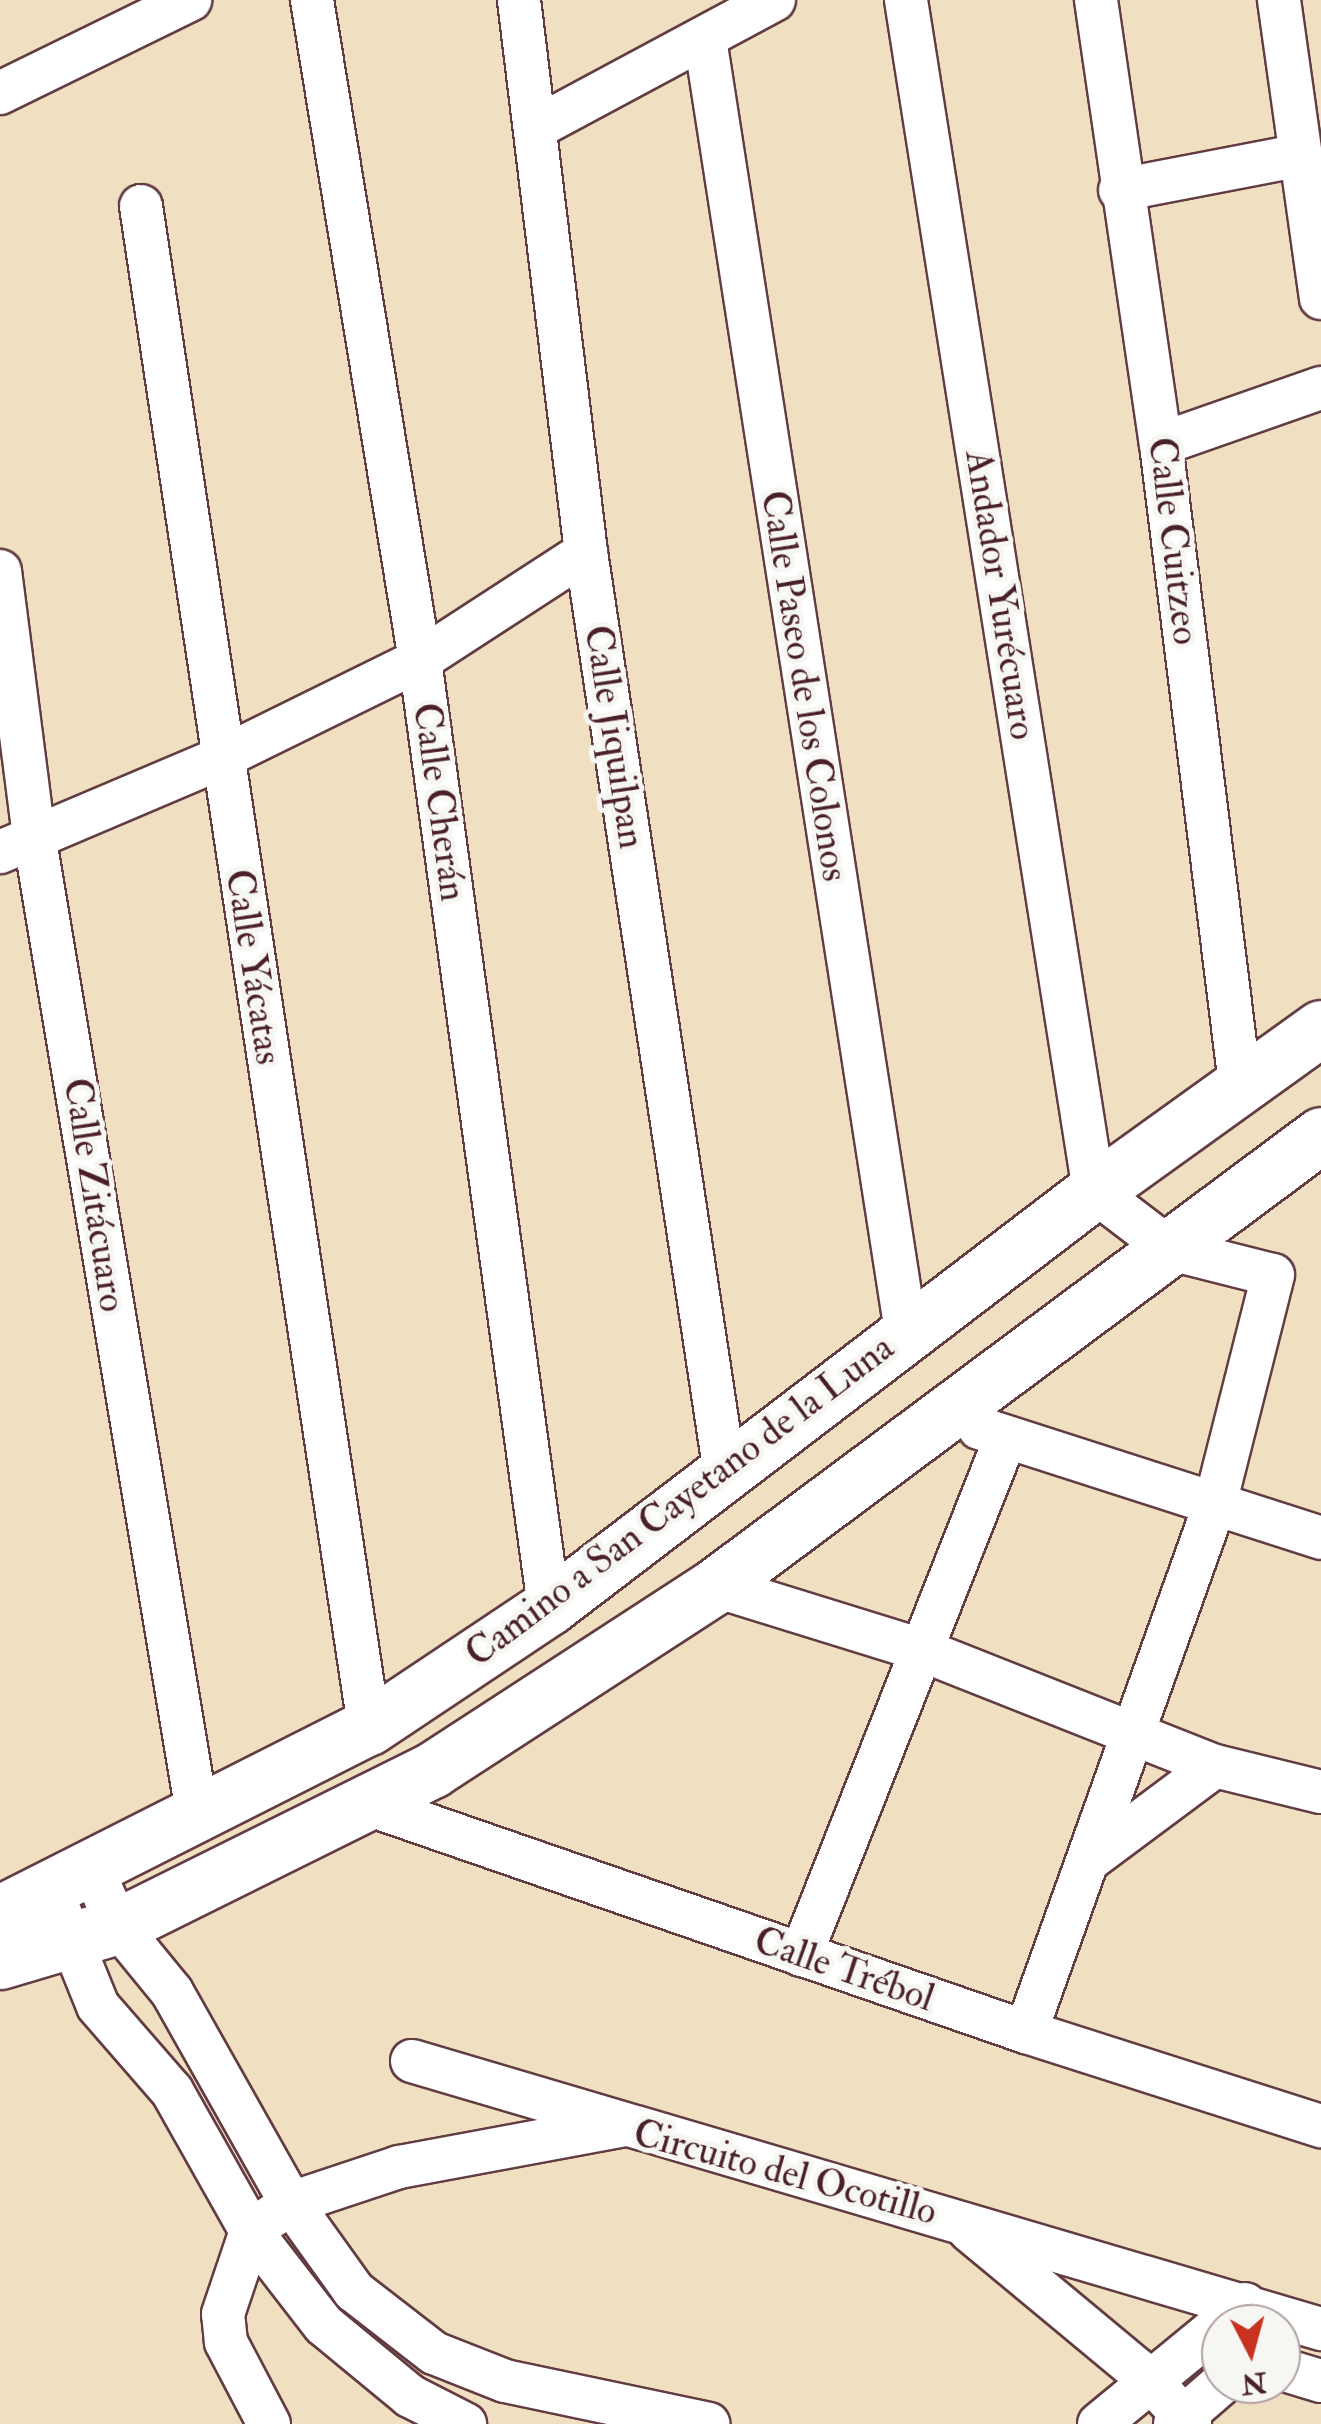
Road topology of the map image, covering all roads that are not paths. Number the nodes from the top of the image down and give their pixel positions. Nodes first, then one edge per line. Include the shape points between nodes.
1 (190, 0) edge
2 (312, 0) edge
3 (518, 0) edge
4 (774, 0) edge
5 (906, 0) edge
6 (1096, 0) edge
7 (1279, 0) edge
8 (705, 39) junction
9 (0, 92) edge
10 (537, 127) junction
11 (1296, 156) junction
12 (1120, 190) junction
13 (141, 206) dead end
14 (1321, 298) edge
15 (1321, 388) edge
16 (1161, 444) junction
17 (586, 552) junction
18 (0, 571) edge
19 (420, 660) junction
20 (222, 758) junction
21 (17, 844) edge
22 (1321, 1028) edge
23 (1240, 1084) junction
24 (1321, 1135) edge
25 (1094, 1190) junction
26 (1170, 1249) junction
27 (906, 1332) junction
28 (946, 1418) junction
29 (1006, 1437) junction
30 (724, 1473) junction
31 (1215, 1504) junction
32 (1321, 1538) edge
33 (715, 1586) junction
34 (549, 1606) junction
35 (920, 1648) junction
36 (370, 1727) junction
37 (1136, 1730) junction
38 (1215, 1766) junction
39 (1321, 1792) edge
40 (370, 1806) junction
41 (198, 1818) junction
42 (1093, 1857) junction
43 (71, 1878) junction
44 (0, 1911) edge
45 (96, 1935) junction
46 (800, 1954) junction
47 (0, 1961) edge
48 (172, 1992) junction
49 (1026, 2032) junction
50 (117, 2035) junction
51 (412, 2061) dead end
52 (630, 2124) junction
53 (1321, 2126) edge
54 (291, 2203) junction
55 (955, 2219) junction
56 (250, 2230) junction
57 (1245, 2304) edge
58 (1201, 2341) edge
59 (1152, 2382) junction
60 (1201, 2403) edge
61 (1183, 2421) edge
62 (270, 2424) edge
63 (465, 2424) edge
64 (710, 2424) edge
65 (1099, 2424) edge

1 - 9 street
2 - 19 street, Calle Cherán
3 - 10 street, Calle Jiquilpan
4 - 8 street
5 - 25 street, Andador Yurécuaro
6 - 12 street, Calle Cuitzeo
7 - 11 street
8 - 10 street
8 - 27 street, Calle Paseo de los Colonos
10 - 17 street, Calle Jiquilpan
11 - 12 street
11 - 14 street
12 - 16 street, Calle Cuitzeo
13 - 20 street, Calle Yácatas
15 - 16 street
16 - 23 street, Calle Cuitzeo
17 - 19 street
17 - 30 street, Calle Jiquilpan
18 - 21 street, Calle Zitácuaro
19 - 20 street
19 - 34 street, Calle Cherán
20 - 21 street
20 - 36 street, Calle Yácatas
21 - 41 street, Calle Zitácuaro
22 - 23 street, Camino a San Cayetano de la Luna
23 - 25 street, Camino a San Cayetano de la Luna
24 - 26 street, Camino a San Cayetano de la Luna
25 - 26 street
25 - 27 street, Camino a San Cayetano de la Luna
26 - 28 street, Camino a San Cayetano de la Luna
26 - 31 street via 1273,1274
27 - 30 street, Camino a San Cayetano de la Luna
28 - 29 street
28 - 33 street, Camino a San Cayetano de la Luna
29 - 31 street
29 - 35 street
30 - 34 street, Camino a San Cayetano de la Luna
31 - 32 street
31 - 37 street
33 - 35 street
33 - 40 street, Camino a San Cayetano de la Luna
34 - 36 street, Camino a San Cayetano de la Luna
35 - 37 street
35 - 46 street
36 - 41 street, Camino a San Cayetano de la Luna
37 - 38 street
37 - 42 street
38 - 39 street
38 - 42 street
40 - 45 street, Camino a San Cayetano de la Luna
40 - 46 street, Calle Trébol
41 - 43 street, Camino a San Cayetano de la Luna
42 - 49 street
43 - 44 street, Camino a San Cayetano de la Luna
43 - 45 street
45 - 47 street, Camino a San Cayetano de la Luna
45 - 48 street
45 - 50 street via 84,1981
46 - 49 street, Calle Trébol
48 - 50 street
48 - 54 street
49 - 53 street, Calle Trébol
50 - 56 street via 172,2092
51 - 52 street
52 - 54 street, Circuito del Ocotillo via 398,2168
52 - 55 street, Circuito del Ocotillo
54 - 56 street, Circuito del Ocotillo
54 - 64 street via 354,2291 434,2353 505,2381
55 - 57 street, Circuito del Ocotillo
55 - 59 street
56 - 62 street via 223,2314 238,2370
56 - 63 street via 324,2325 410,2396
58 - 59 street
59 - 61 street
59 - 65 street
60 - 61 street

